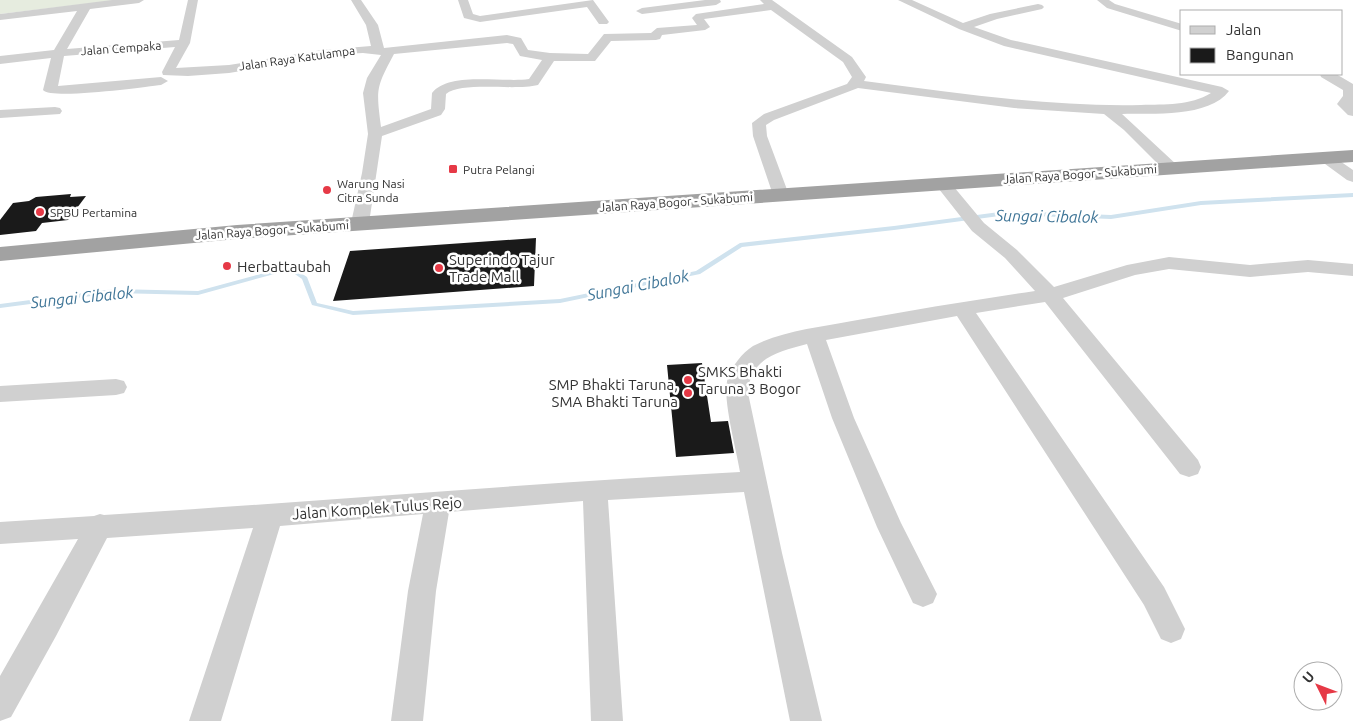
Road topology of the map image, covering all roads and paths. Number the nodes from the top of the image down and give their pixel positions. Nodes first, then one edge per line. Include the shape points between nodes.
1 (139, 0) edge
2 (193, 0) edge
3 (356, 0) edge
4 (463, 0) edge
5 (730, 0) edge
6 (903, 0) edge
7 (1102, 0) edge
8 (589, 1) edge
9 (770, 3) edge
10 (86, 6) junction
11 (1038, 7) dead end
12 (537, 10) junction
13 (642, 11) dead end
14 (0, 17) edge
15 (963, 27) junction
16 (1180, 27) edge
17 (184, 43) junction
18 (382, 50) junction
19 (58, 53) junction
20 (550, 56) junction
21 (0, 60) edge
22 (1328, 75) edge
23 (161, 81) dead end
24 (856, 84) junction
25 (1350, 85) edge
26 (1108, 110) junction
27 (55, 111) dead end
28 (1353, 112) edge
29 (0, 114) edge
30 (375, 134) junction
31 (1353, 156) edge
32 (1326, 158) junction
33 (1171, 168) junction
34 (1353, 177) edge
35 (942, 184) junction
36 (781, 195) junction
37 (360, 223) junction
38 (0, 254) edge
39 (1353, 270) edge
40 (1050, 295) junction
41 (962, 308) junction
42 (814, 335) junction
43 (116, 387) dead end
44 (0, 394) edge
45 (1189, 467) dead end
46 (754, 480) junction
47 (596, 490) junction
48 (438, 504) junction
49 (270, 516) junction
50 (100, 525) junction
51 (0, 532) edge
52 (923, 594) dead end
53 (1170, 629) dead end
54 (0, 706) edge
55 (205, 721) edge
56 (407, 721) edge
57 (607, 721) edge
58 (806, 721) edge

1 - 10 street
2 - 17 street, Jalan Raya Katulampa
3 - 18 street via 372,25
4 - 12 street via 468,16 475,19
5 - 13 street
6 - 15 street
7 - 16 street via 1119,9
8 - 12 street
8 - 12 street via 602,19
9 - 20 street via 700,16 698,18 704,27 701,28 657,32 656,36 608,37 591,58
9 - 24 street via 848,60 858,75
10 - 14 street
10 - 19 street
11 - 15 street via 994,16
15 - 26 street via 1038,50 1222,91 1206,102 1179,108
17 - 18 street, Jalan Raya Katulampa via 168,72 240,67 333,52
17 - 19 street, Jalan Cempaka
18 - 20 street via 506,39 518,41 524,53
18 - 30 street via 387,56 374,78 370,93
19 - 21 street, Jalan Cempaka
19 - 23 street via 49,88 51,91
20 - 30 street via 533,82 444,88 439,93 436,112
22 - 25 street
24 - 26 street via 1014,104
24 - 36 street via 760,123 760,136
25 - 28 street via 1351,92 1344,104
26 - 33 street
27 - 29 street
30 - 37 street
31 - 32 highway, Jalan Raya Bogor - Sukabumi
32 - 33 highway, Jalan Raya Bogor - Sukabumi
32 - 34 street
33 - 35 highway, Jalan Raya Bogor - Sukabumi
35 - 36 highway, Jalan Raya Bogor - Sukabumi
35 - 40 street via 978,227 1011,254
36 - 37 highway, Jalan Raya Bogor - Sukabumi
37 - 38 highway, Jalan Raya Bogor - Sukabumi
39 - 40 street via 1308,266 1250,271 1169,263 1105,277
40 - 41 street
40 - 45 street
41 - 42 street
41 - 53 street via 1154,596
42 - 46 street via 760,352 748,362 738,379
42 - 52 street via 843,418
43 - 44 street
46 - 47 street, Jalan Komplek Tulus Rejo
46 - 58 street
47 - 48 street, Jalan Komplek Tulus Rejo
47 - 57 street
48 - 49 street, Jalan Komplek Tulus Rejo
48 - 56 street via 421,600
49 - 50 street, Jalan Komplek Tulus Rejo
49 - 55 street
50 - 51 street, Jalan Komplek Tulus Rejo
50 - 54 street

